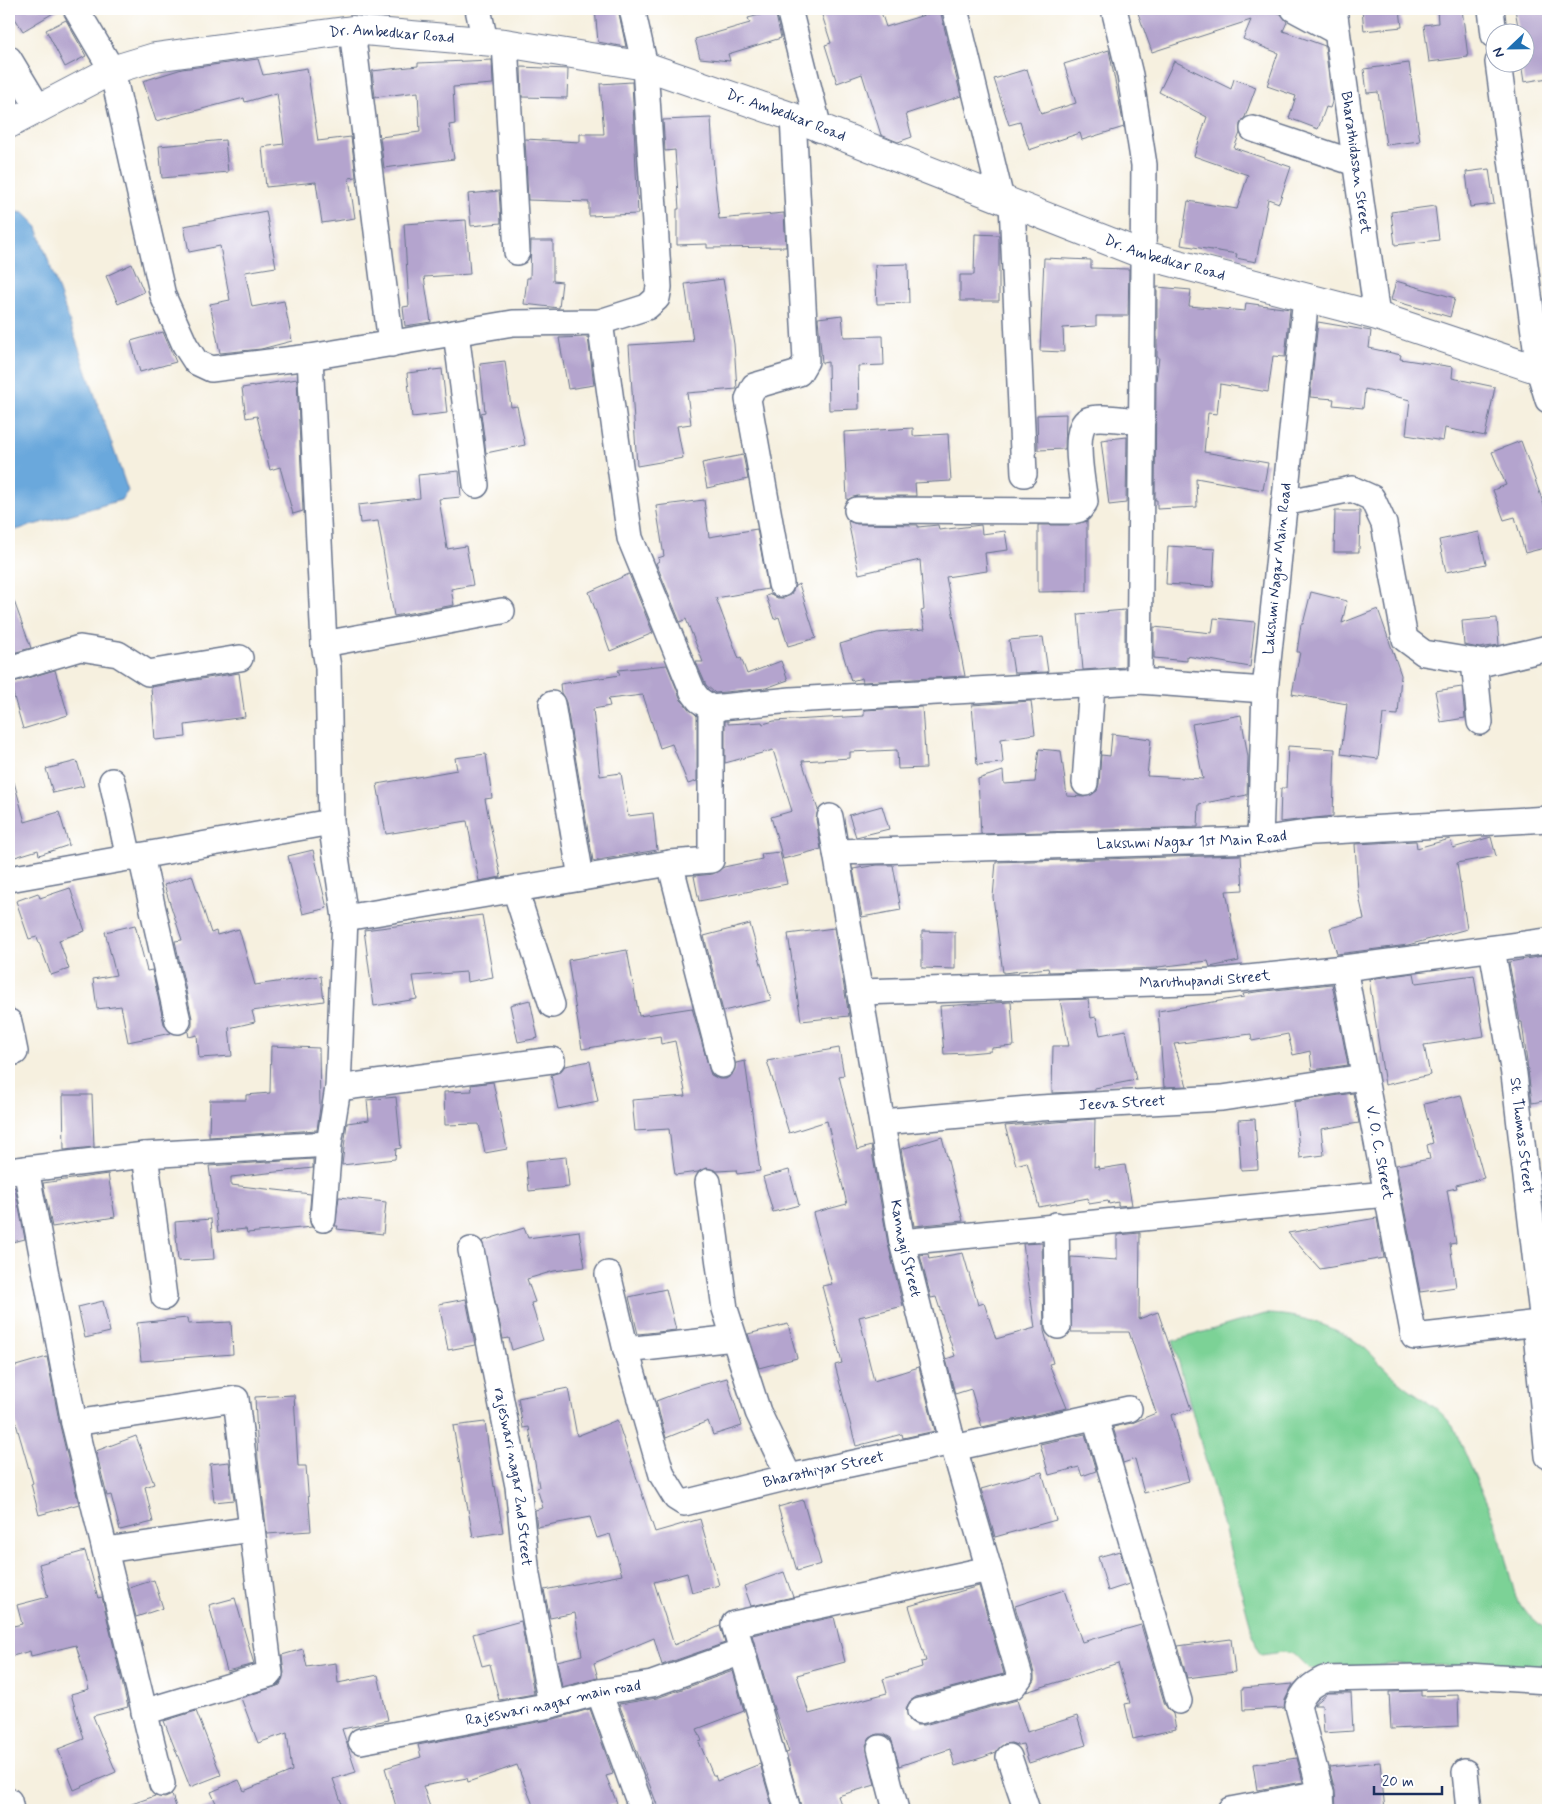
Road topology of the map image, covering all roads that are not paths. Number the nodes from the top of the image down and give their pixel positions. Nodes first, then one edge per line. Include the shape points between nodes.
1 (76, 9) edge
2 (478, 9) edge
3 (632, 9) edge
4 (789, 9) edge
5 (955, 9) edge
6 (1114, 9) edge
7 (1294, 9) edge
8 (1491, 9) edge
9 (1336, 20) edge
10 (1492, 22) edge
11 (352, 30) junction
12 (495, 42) junction
13 (9, 59) edge
14 (645, 66) junction
15 (112, 70) junction
16 (1499, 72) edge
17 (39, 109) junction
18 (793, 117) junction
19 (9, 124) edge
20 (819, 128) junction
21 (1253, 129) dead end
22 (1355, 163) junction
23 (1006, 201) junction
24 (517, 252) dead end
25 (1144, 255) junction
26 (1306, 297) junction
27 (1377, 316) junction
28 (600, 322) junction
29 (456, 333) junction
30 (391, 344) junction
31 (310, 357) junction
32 (1544, 370) edge
33 (1548, 400) edge
34 (1142, 421) junction
35 (1024, 474) dead end
36 (476, 485) dead end
37 (1284, 503) junction
38 (857, 510) dead end
39 (781, 584) dead end
40 (502, 611) dead end
41 (324, 644) junction
42 (1548, 648) edge
43 (240, 658) dead end
44 (1474, 661) junction
45 (9, 669) edge
46 (1139, 680) junction
47 (1092, 684) junction
48 (1265, 690) junction
49 (552, 704) dead end
50 (710, 708) junction
51 (1480, 722) dead end
52 (112, 781) dead end
53 (1085, 783) dead end
54 (830, 817) dead end
55 (1548, 819) edge
56 (331, 822) junction
57 (1260, 840) junction
58 (836, 852) junction
59 (135, 857) junction
60 (670, 863) junction
61 (581, 878) junction
62 (9, 879) edge
63 (515, 889) junction
64 (344, 918) junction
65 (1548, 940) edge
66 (1492, 949) junction
67 (1344, 968) junction
68 (860, 992) junction
69 (552, 1005) dead end
70 (178, 1021) dead end
71 (9, 1022) edge
72 (15, 1052) dead end
73 (552, 1060) dead end
74 (722, 1064) dead end
75 (1364, 1077) junction
76 (338, 1088) junction
77 (882, 1122) junction
78 (329, 1144) junction
79 (145, 1154) junction
80 (18, 1170) edge
81 (708, 1182) dead end
82 (1386, 1194) junction
83 (323, 1219) dead end
84 (1056, 1225) junction
85 (902, 1242) junction
86 (471, 1250) dead end
87 (608, 1274) dead end
88 (164, 1296) dead end
89 (1542, 1323) edge
90 (1058, 1326) dead end
91 (734, 1338) junction
92 (626, 1350) junction
93 (1129, 1409) dead end
94 (1095, 1417) junction
95 (74, 1423) junction
96 (953, 1445) junction
97 (1548, 1456) edge
98 (789, 1477) junction
99 (252, 1529) junction
100 (106, 1550) junction
101 (989, 1569) junction
102 (742, 1652) junction
103 (1548, 1681) edge
104 (599, 1692) junction
105 (1179, 1701) dead end
106 (551, 1705) junction
107 (920, 1711) dead end
108 (144, 1712) junction
109 (361, 1741) dead end
110 (880, 1748) dead end
111 (1009, 1757) dead end
112 (1465, 1772) dead end
113 (162, 1784) dead end
114 (9, 1801) edge
115 (1322, 1802) edge
116 (11, 1810) edge
117 (642, 1810) edge
118 (788, 1810) edge
119 (896, 1810) edge
120 (1027, 1810) edge
121 (1230, 1810) edge
122 (1469, 1810) edge

1 - 15 street
2 - 12 street
3 - 14 street
4 - 20 street
5 - 23 street
6 - 25 street via 1130,75 1144,165
7 - 9 street
8 - 10 street
9 - 22 street, Bharathidasan Street
11 - 12 street, Dr. Ambedkar Road
11 - 15 street, Dr. Ambedkar Road via 155,57
11 - 30 street
12 - 14 street, Dr. Ambedkar Road
12 - 24 street
13 - 17 street
14 - 18 street, Dr. Ambedkar Road
14 - 28 street via 658,298 647,307
15 - 17 street, Dr. Ambedkar Road
15 - 31 street via 163,296 196,362 211,369
16 - 32 street
17 - 19 street, Dr. Ambedkar Road
18 - 20 street, Dr. Ambedkar Road
18 - 39 street via 806,361 799,373 754,386 748,399
20 - 23 street, Dr. Ambedkar Road
21 - 22 street
22 - 27 street, Bharathidasan Street
23 - 25 street, Dr. Ambedkar Road
23 - 35 street
25 - 26 street, Dr. Ambedkar Road
25 - 34 street
26 - 27 street, Dr. Ambedkar Road
26 - 37 street, Lakshmi Nagar Main Road
27 - 32 street, Dr. Ambedkar Road
28 - 29 street via 513,323
28 - 50 street via 630,538 693,692
29 - 30 street
29 - 36 street
30 - 31 street
31 - 41 street
32 - 33 street
34 - 38 street via 1100,418 1081,425 1078,436 1085,502 1072,511
34 - 46 street
37 - 44 street via 1352,489 1372,498 1384,524 1405,639 1424,653
37 - 48 street, Lakshmi Nagar Main Road
40 - 41 street
41 - 56 street via 328,667
42 - 44 street via 1484,663
43 - 45 street via 148,673 118,654 80,648
44 - 51 street
46 - 47 street
46 - 48 street
47 - 50 street via 792,700
47 - 53 street
48 - 57 street, Lakshmi Nagar Main Road
49 - 61 street
50 - 60 street via 711,860
52 - 59 street
54 - 58 street, Kannagi Street
55 - 57 street, Lakshmi Nagar 1st Main Road via 1313,832
56 - 59 street
56 - 64 street
57 - 58 street, Lakshmi Nagar 1st Main Road
58 - 68 street, Kannagi Street
59 - 62 street
59 - 70 street
60 - 61 street
60 - 74 street
61 - 63 street
63 - 64 street
63 - 69 street
64 - 76 street
65 - 66 street, Maruthupandi Street
66 - 67 street, Maruthupandi Street
66 - 89 street, St. Thomas Street via 1514,1074
67 - 68 street, Maruthupandi Street via 1219,981
67 - 75 street, V. O. C. Street
68 - 77 street, Kannagi Street
71 - 72 street
73 - 76 street
75 - 77 street, Jeeva Street via 1222,1098 1040,1108
75 - 82 street, V. O. C. Street
76 - 78 street
77 - 85 street, Kannagi Street
78 - 79 street
78 - 83 street
79 - 80 street
79 - 88 street
80 - 95 street
81 - 91 street via 725,1310
82 - 84 street
82 - 89 street, V. O. C. Street via 1414,1337
84 - 85 street
84 - 90 street
85 - 96 street, Kannagi Street
86 - 106 street, rajeswari nagar 2nd Street via 518,1486 527,1575
87 - 92 street
89 - 97 street, St. Thomas Street
91 - 92 street
91 - 98 street via 758,1412
92 - 98 street, Bharathiyar Street via 662,1475 676,1498 684,1503 696,1501
93 - 94 street, Bharathiyar Street
94 - 96 street, Bharathiyar Street
94 - 105 street
95 - 99 street via 236,1399
95 - 100 street
96 - 98 street, Bharathiyar Street
96 - 101 street, Kannagi Street
99 - 100 street
99 - 108 street via 270,1674
100 - 108 street
101 - 102 street via 734,1624
101 - 107 street, Kannagi Street via 1020,1677 1013,1686
102 - 104 street, Rajeswari nagar main road via 652,1684
102 - 118 street
103 - 115 street via 1458,1676 1324,1679 1312,1685 1303,1693 1298,1706
104 - 106 street, Rajeswari nagar main road
104 - 117 street
106 - 109 street, Rajeswari nagar main road
108 - 113 street
110 - 119 street
111 - 120 street
112 - 122 street
114 - 116 street
115 - 121 street

